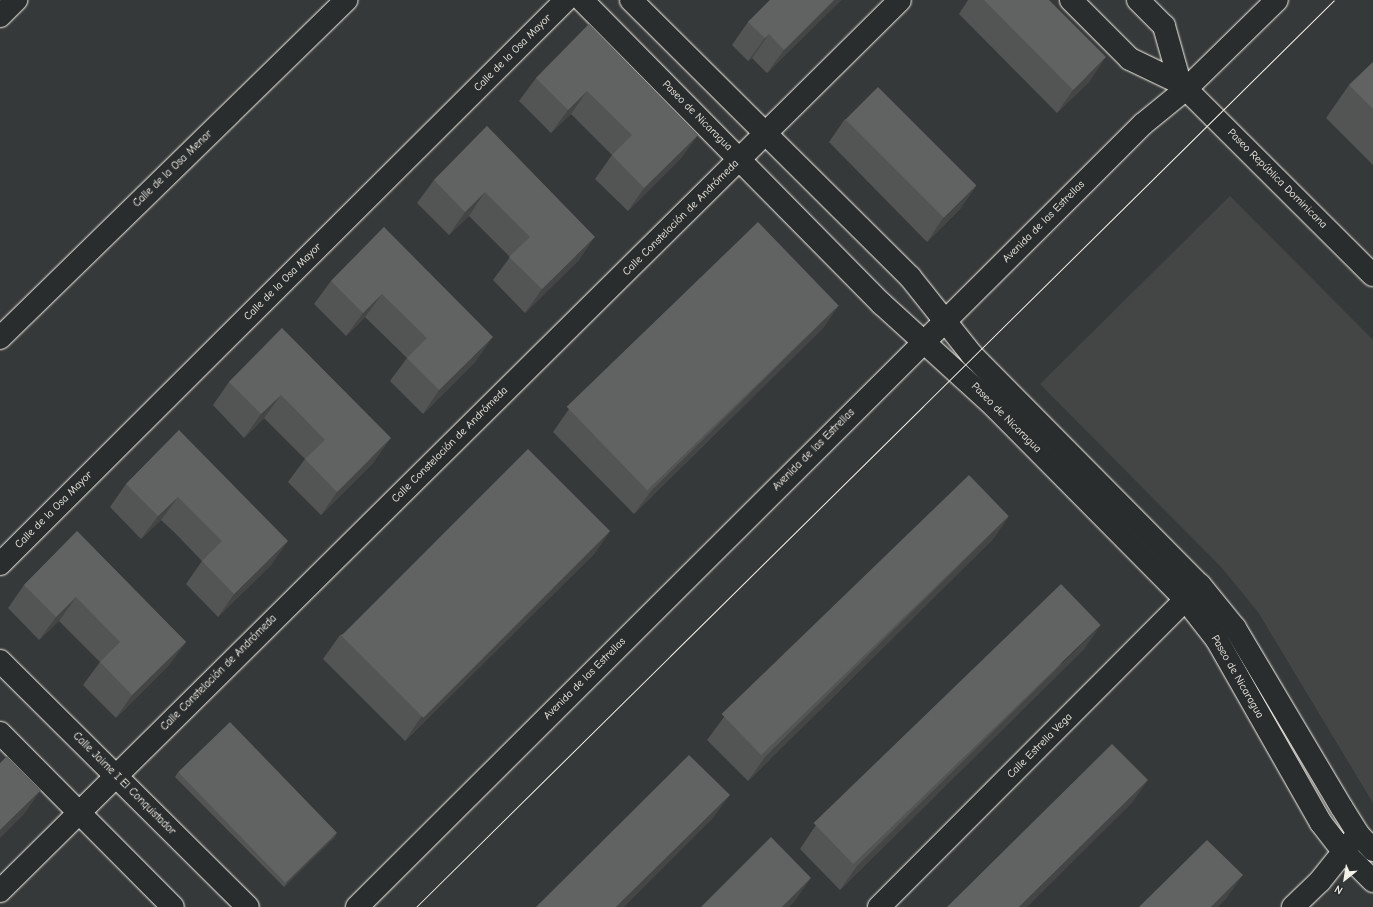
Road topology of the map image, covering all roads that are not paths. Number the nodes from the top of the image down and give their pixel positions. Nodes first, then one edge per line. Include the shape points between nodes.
1 (16, 0) edge
2 (346, 0) edge
3 (566, 0) edge
4 (582, 0) edge
5 (631, 0) edge
6 (900, 0) edge
7 (1071, 0) edge
8 (1138, 0) edge
9 (1276, 0) edge
10 (0, 16) edge
11 (1183, 86) junction
12 (765, 133) junction
13 (740, 160) junction
14 (1373, 275) edge
15 (944, 320) junction
16 (0, 338) edge
17 (924, 341) junction
18 (0, 564) edge
19 (1200, 585) junction
20 (1185, 599) junction
21 (0, 661) edge
22 (0, 733) edge
23 (115, 775) junction
24 (78, 813) junction
25 (1358, 834) junction
26 (1373, 850) edge
27 (1344, 852) junction
28 (1373, 882) edge
29 (0, 891) edge
30 (173, 907) edge
31 (248, 907) edge
32 (357, 907) edge
33 (879, 907) edge
34 (1293, 907) edge

1 - 10 street
2 - 16 street, Calle de la Osa Menor
3 - 18 street, Calle de la Osa Mayor
4 - 13 street, Paseo de Nicaragua
5 - 12 street, Paseo de Nicaragua
6 - 12 street, Calle Constelación de Andrómeda
7 - 11 street, Paseo República Dominicana via 1130,59
8 - 11 street, Paseo República Dominicana via 1164,26
9 - 11 street, Avenida de las Estrellas
11 - 14 street, Paseo República Dominicana
11 - 15 street, Avenida de las Estrellas
12 - 13 street, Calle Constelación de Andrómeda
12 - 15 street, Paseo de Nicaragua via 910,277
13 - 17 street, Paseo de Nicaragua via 882,304
13 - 23 street, Calle Constelación de Andrómeda
15 - 17 street, Avenida de las Estrellas
15 - 19 street, Paseo de Nicaragua via 972,355
17 - 20 street, Paseo de Nicaragua via 995,407
17 - 32 street, Avenida de las Estrellas
19 - 20 street, Calle Estrella Vega
19 - 25 street, Paseo de Nicaragua via 1234,628
20 - 27 street, Paseo de Nicaragua via 1217,640 1321,823
20 - 33 street, Calle Estrella Vega
21 - 23 street, Calle Jaime I El Conquistador
22 - 24 street
23 - 24 street, Calle Constelación de Andrómeda
23 - 31 street, Calle Jaime I El Conquistador
24 - 29 street, Calle Constelación de Andrómeda
24 - 30 street
25 - 26 street, Paseo de Nicaragua
25 - 27 street
27 - 28 street, Paseo de Nicaragua
27 - 34 street via 1320,881

